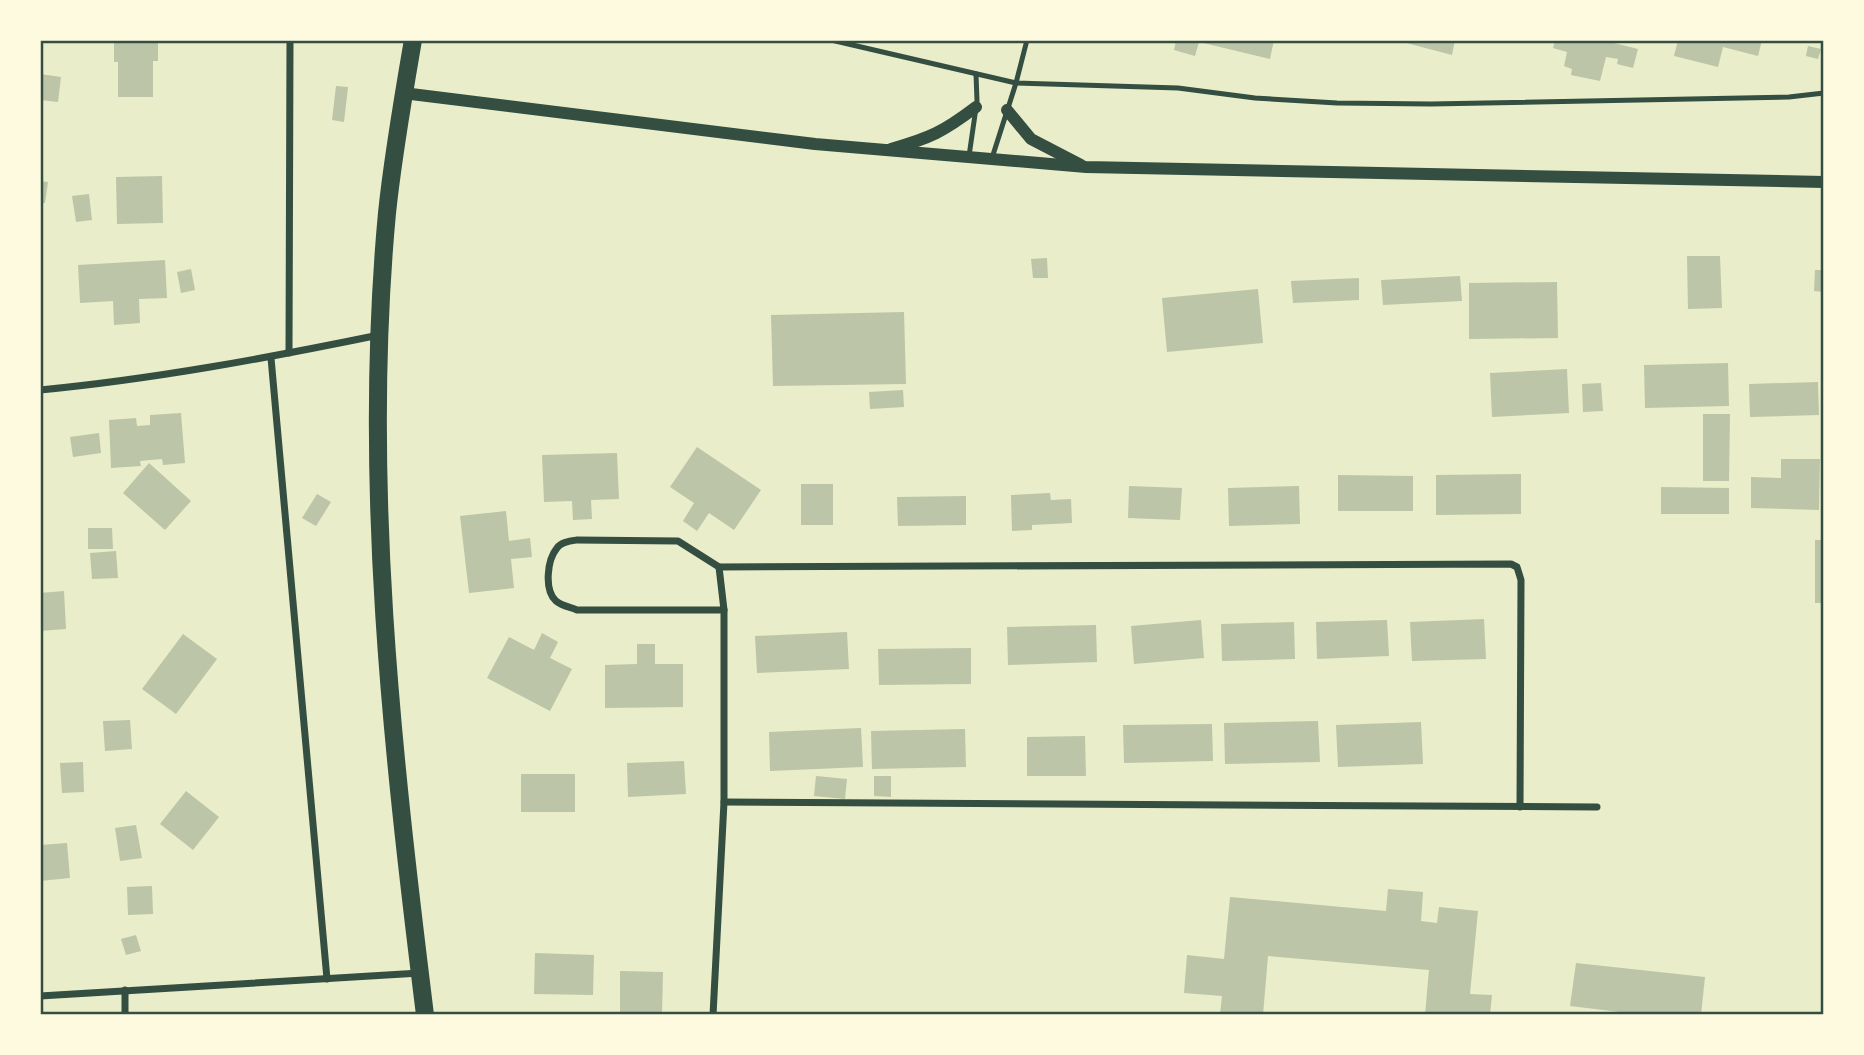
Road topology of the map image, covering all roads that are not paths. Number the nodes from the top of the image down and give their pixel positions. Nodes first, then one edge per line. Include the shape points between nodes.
1 (290, 40) edge
2 (413, 40) edge
3 (831, 40) edge
4 (1027, 40) edge
5 (976, 74) junction
6 (1016, 83) junction
7 (403, 93) junction
8 (1824, 93) edge
9 (976, 107) junction
10 (1007, 110) junction
11 (884, 151) junction
12 (969, 159) junction
13 (990, 161) junction
14 (1086, 167) junction
15 (1824, 182) edge
16 (380, 335) junction
17 (289, 354) junction
18 (271, 358) junction
19 (40, 390) edge
20 (719, 567) junction
21 (724, 610) junction
22 (724, 802) junction
23 (1520, 807) junction
24 (1597, 807) dead end
25 (420, 973) junction
26 (327, 979) junction
27 (125, 990) junction
28 (40, 996) edge
29 (125, 1015) edge
30 (425, 1015) edge
31 (713, 1015) edge
32 (1127, 1015) edge
33 (1141, 1015) edge

1 - 17 street
2 - 7 highway
3 - 5 lane
4 - 6 lane
5 - 6 lane
5 - 9 lane
6 - 8 lane via 1178,88 1337,103
6 - 10 lane
7 - 11 street
7 - 16 highway via 387,214
9 - 11 street via 944,131
9 - 12 lane
10 - 13 lane
10 - 14 street via 1031,139
11 - 12 street
12 - 13 street
13 - 14 street
14 - 15 street
16 - 17 street
16 - 25 highway via 379,506 385,637
17 - 18 street
18 - 19 street
18 - 26 street
20 - 21 street
20 - 21 street via 678,541 577,540 558,546 550,561 548,583 553,599 577,610
20 - 23 street via 1511,564 1521,580
21 - 22 street
22 - 23 street
22 - 31 street
23 - 24 street
25 - 26 street
25 - 30 highway
26 - 27 street
27 - 28 street
27 - 29 street
32 - 33 lane

